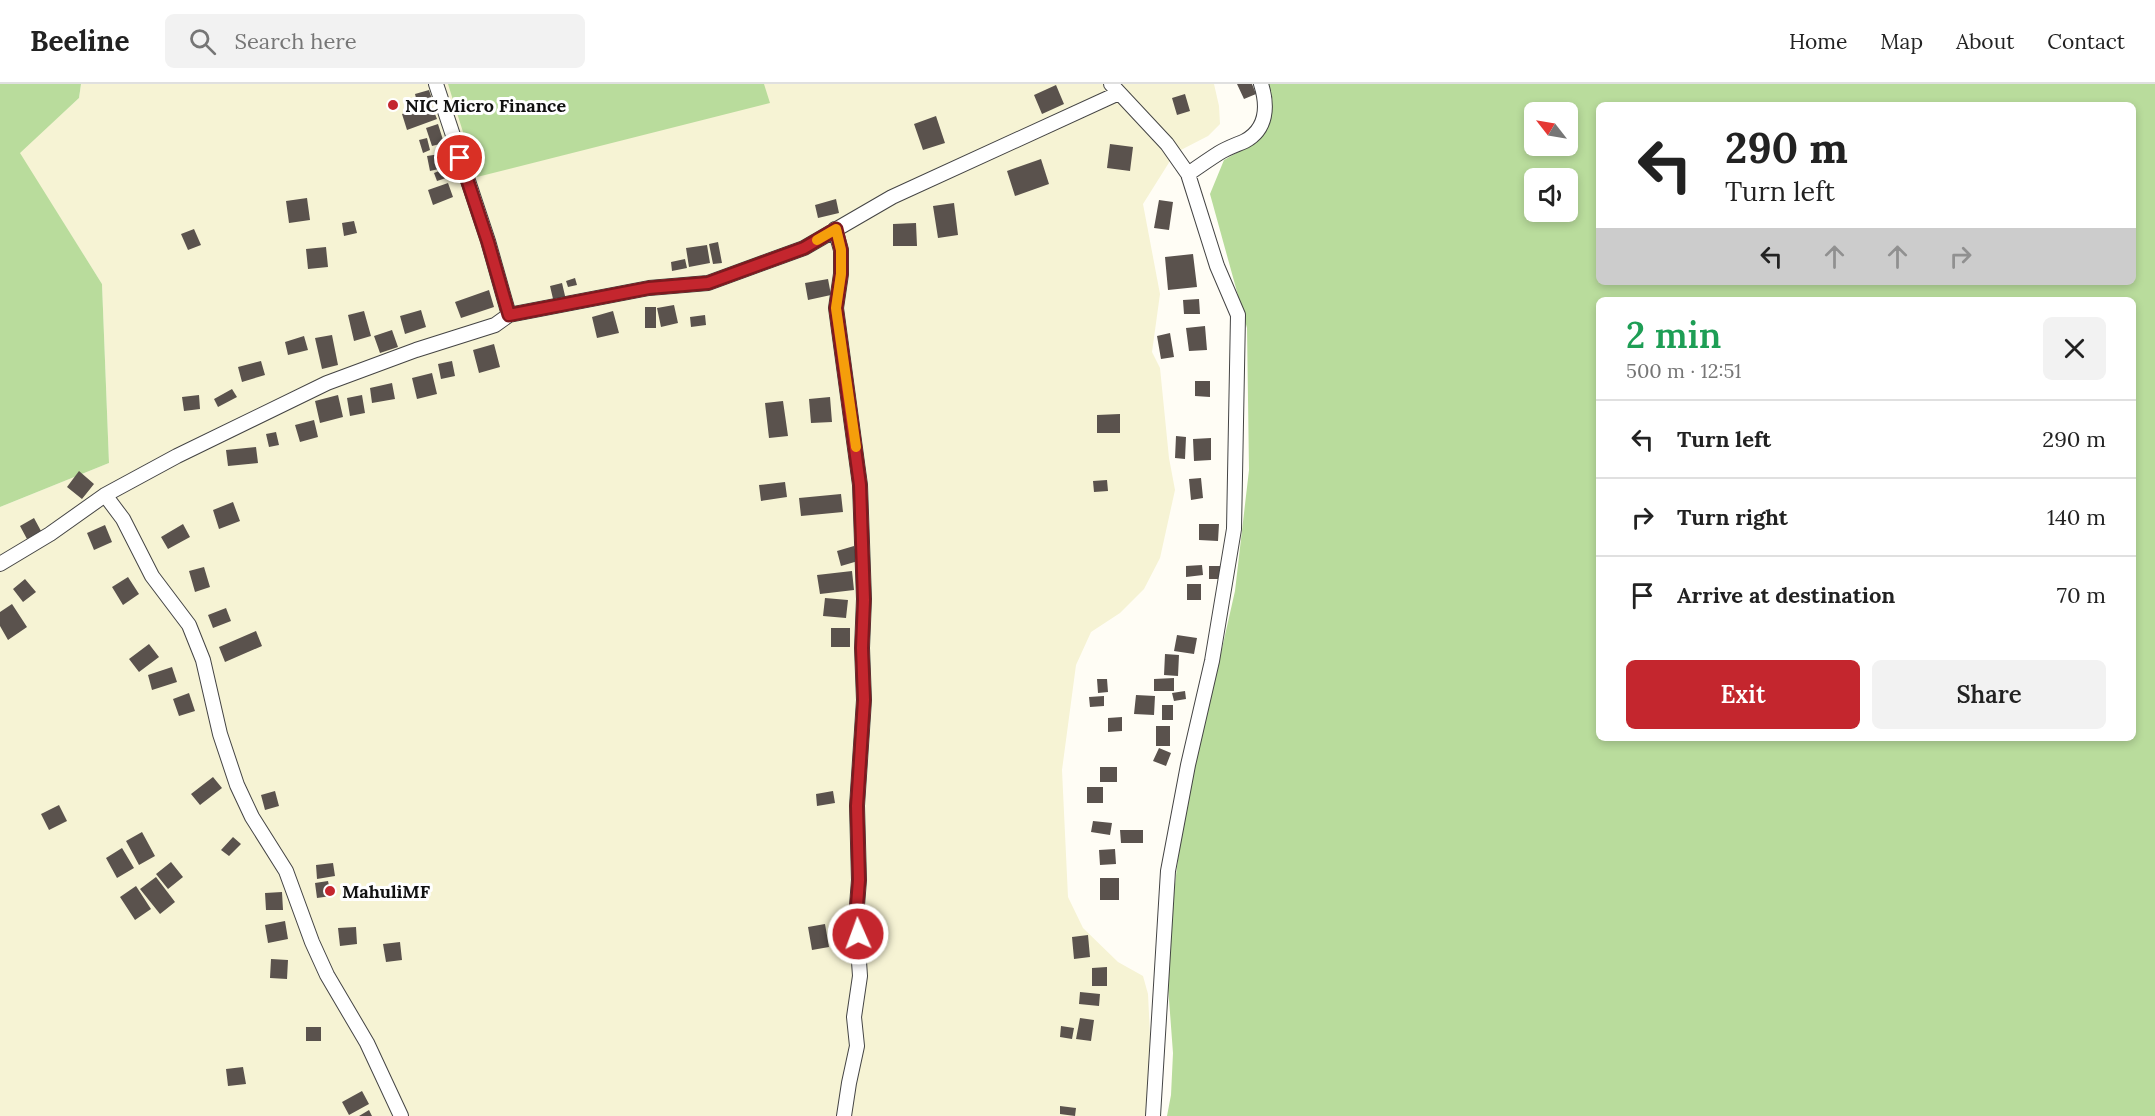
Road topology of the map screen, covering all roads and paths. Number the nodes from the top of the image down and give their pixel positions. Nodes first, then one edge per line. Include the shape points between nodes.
1 (436, 84) edge
2 (1261, 84) edge
3 (1115, 89) edge
4 (1188, 174) junction
5 (836, 229) junction
6 (509, 315) junction
7 (105, 495) junction
8 (0, 564) edge
9 (401, 1116) edge
10 (844, 1116) edge
11 (1153, 1116) edge

1 - 6 street
2 - 4 street via 1265,118 1257,130 1247,140 1220,152
3 - 4 street via 1167,144
3 - 5 street via 892,197
4 - 11 street via 1217,266 1238,315 1234,529 1212,661 1168,872
5 - 6 street via 804,248 708,283 649,288
5 - 10 street via 841,250 836,308 860,485 864,600 864,700 857,806 860,976 854,1017 857,1046
6 - 7 street via 495,325 327,383
7 - 8 street
7 - 9 street via 123,519 152,576 189,625 203,660 220,734 237,785 285,871 327,975 367,1043

